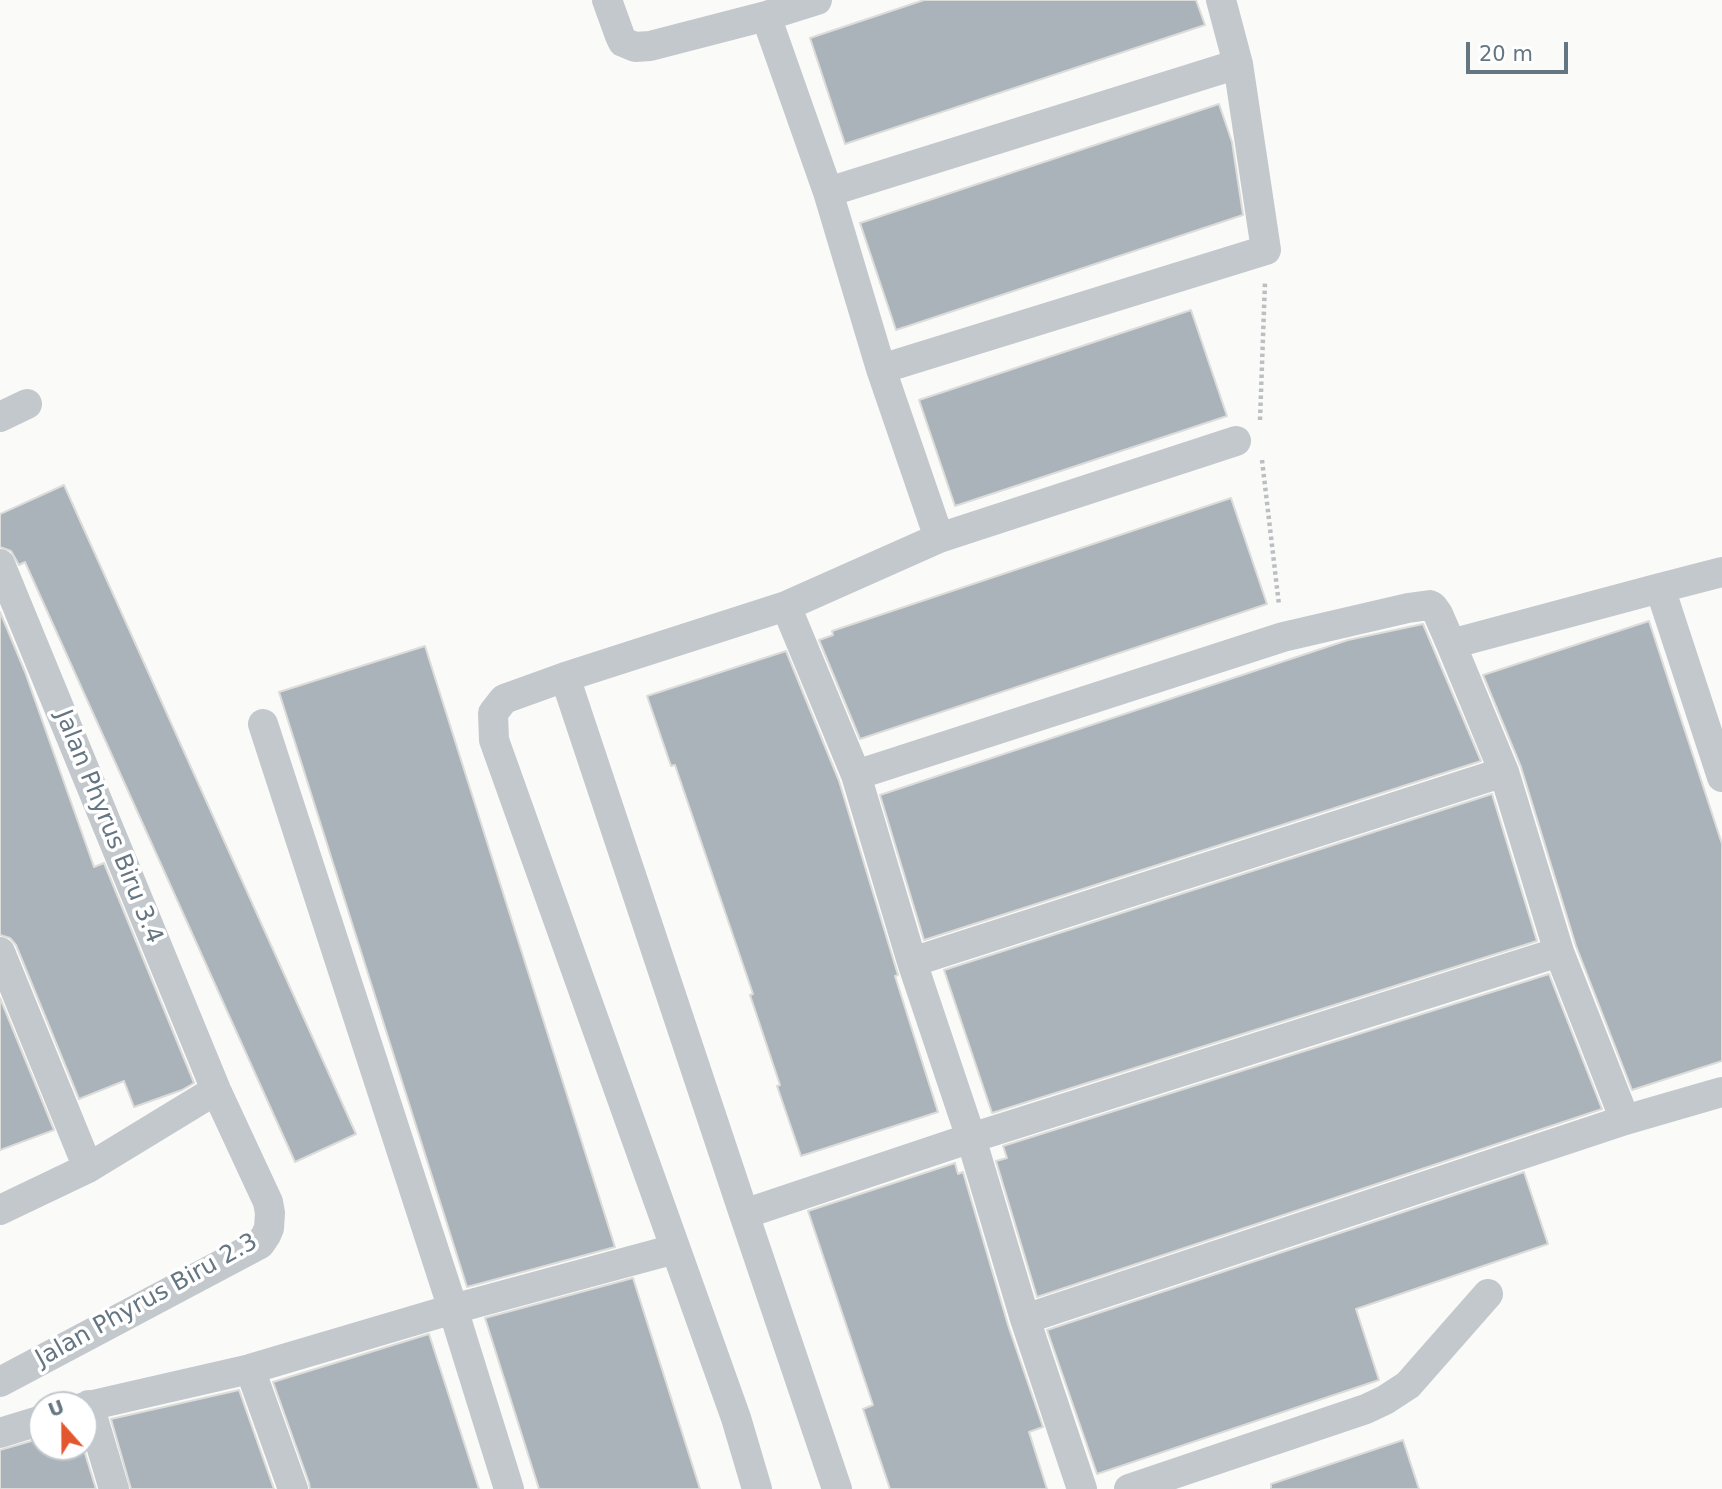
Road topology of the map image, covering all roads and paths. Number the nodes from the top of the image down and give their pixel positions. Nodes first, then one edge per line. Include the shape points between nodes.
1 (607, 0) edge
2 (817, 0) edge
3 (1221, 0) edge
4 (766, 16) junction
5 (1238, 64) junction
6 (828, 192) junction
7 (1266, 250) junction
8 (881, 369) junction
9 (27, 404) dead end
10 (0, 416) edge
11 (1260, 421) dead end
12 (1248, 444) joint
13 (939, 538) junction
14 (1722, 572) edge
15 (2, 573) edge
16 (1660, 588) junction
17 (786, 606) junction
18 (1283, 637) junction
19 (1451, 644) junction
20 (565, 677) junction
21 (263, 724) dead end
22 (1504, 772) junction
23 (856, 775) junction
24 (1722, 777) edge
25 (0, 952) edge
26 (1559, 952) junction
27 (912, 962) junction
28 (216, 1090) junction
29 (1722, 1092) edge
30 (1625, 1120) junction
31 (971, 1138) junction
32 (88, 1168) junction
33 (0, 1210) edge
34 (744, 1214) junction
35 (675, 1249) junction
36 (1488, 1294) dead end
37 (453, 1309) junction
38 (1025, 1319) junction
39 (250, 1369) junction
40 (0, 1382) edge
41 (98, 1403) edge
42 (28, 1424) edge
43 (0, 1433) edge
44 (98, 1442) edge
45 (114, 1489) edge
46 (293, 1489) edge
47 (509, 1489) edge
48 (757, 1489) edge
49 (837, 1489) edge
50 (1082, 1489) edge
51 (1129, 1489) edge

1 - 4 street via 623,42 635,47
2 - 4 street
3 - 5 street
4 - 6 street
5 - 6 street
5 - 7 street
6 - 8 street
7 - 8 street
7 - 11 path
8 - 13 street
9 - 10 street
12 - 13 street
12 - 18 path
13 - 17 street
14 - 16 street
15 - 28 street, Jalan Phyrus Biru 3.4
16 - 19 street
16 - 24 street
17 - 20 street
17 - 23 street
18 - 19 street via 1426,604 1436,611
18 - 23 street
19 - 22 street
20 - 34 street
20 - 35 street via 503,699 493,713 494,740
21 - 37 street
22 - 26 street
22 - 27 street
23 - 27 street
25 - 32 street
26 - 30 street
26 - 31 street
27 - 31 street
28 - 32 street
28 - 40 street, Jalan Phyrus Biru 2.3 via 268,1202 266,1236 260,1244
29 - 30 street
30 - 38 street
31 - 34 street
31 - 38 street
32 - 33 street
34 - 49 street
35 - 37 street
35 - 48 street
36 - 51 street via 1408,1385 1385,1400
37 - 39 street
37 - 47 street
38 - 50 street
39 - 41 street
39 - 46 street
42 - 43 street
44 - 45 street

